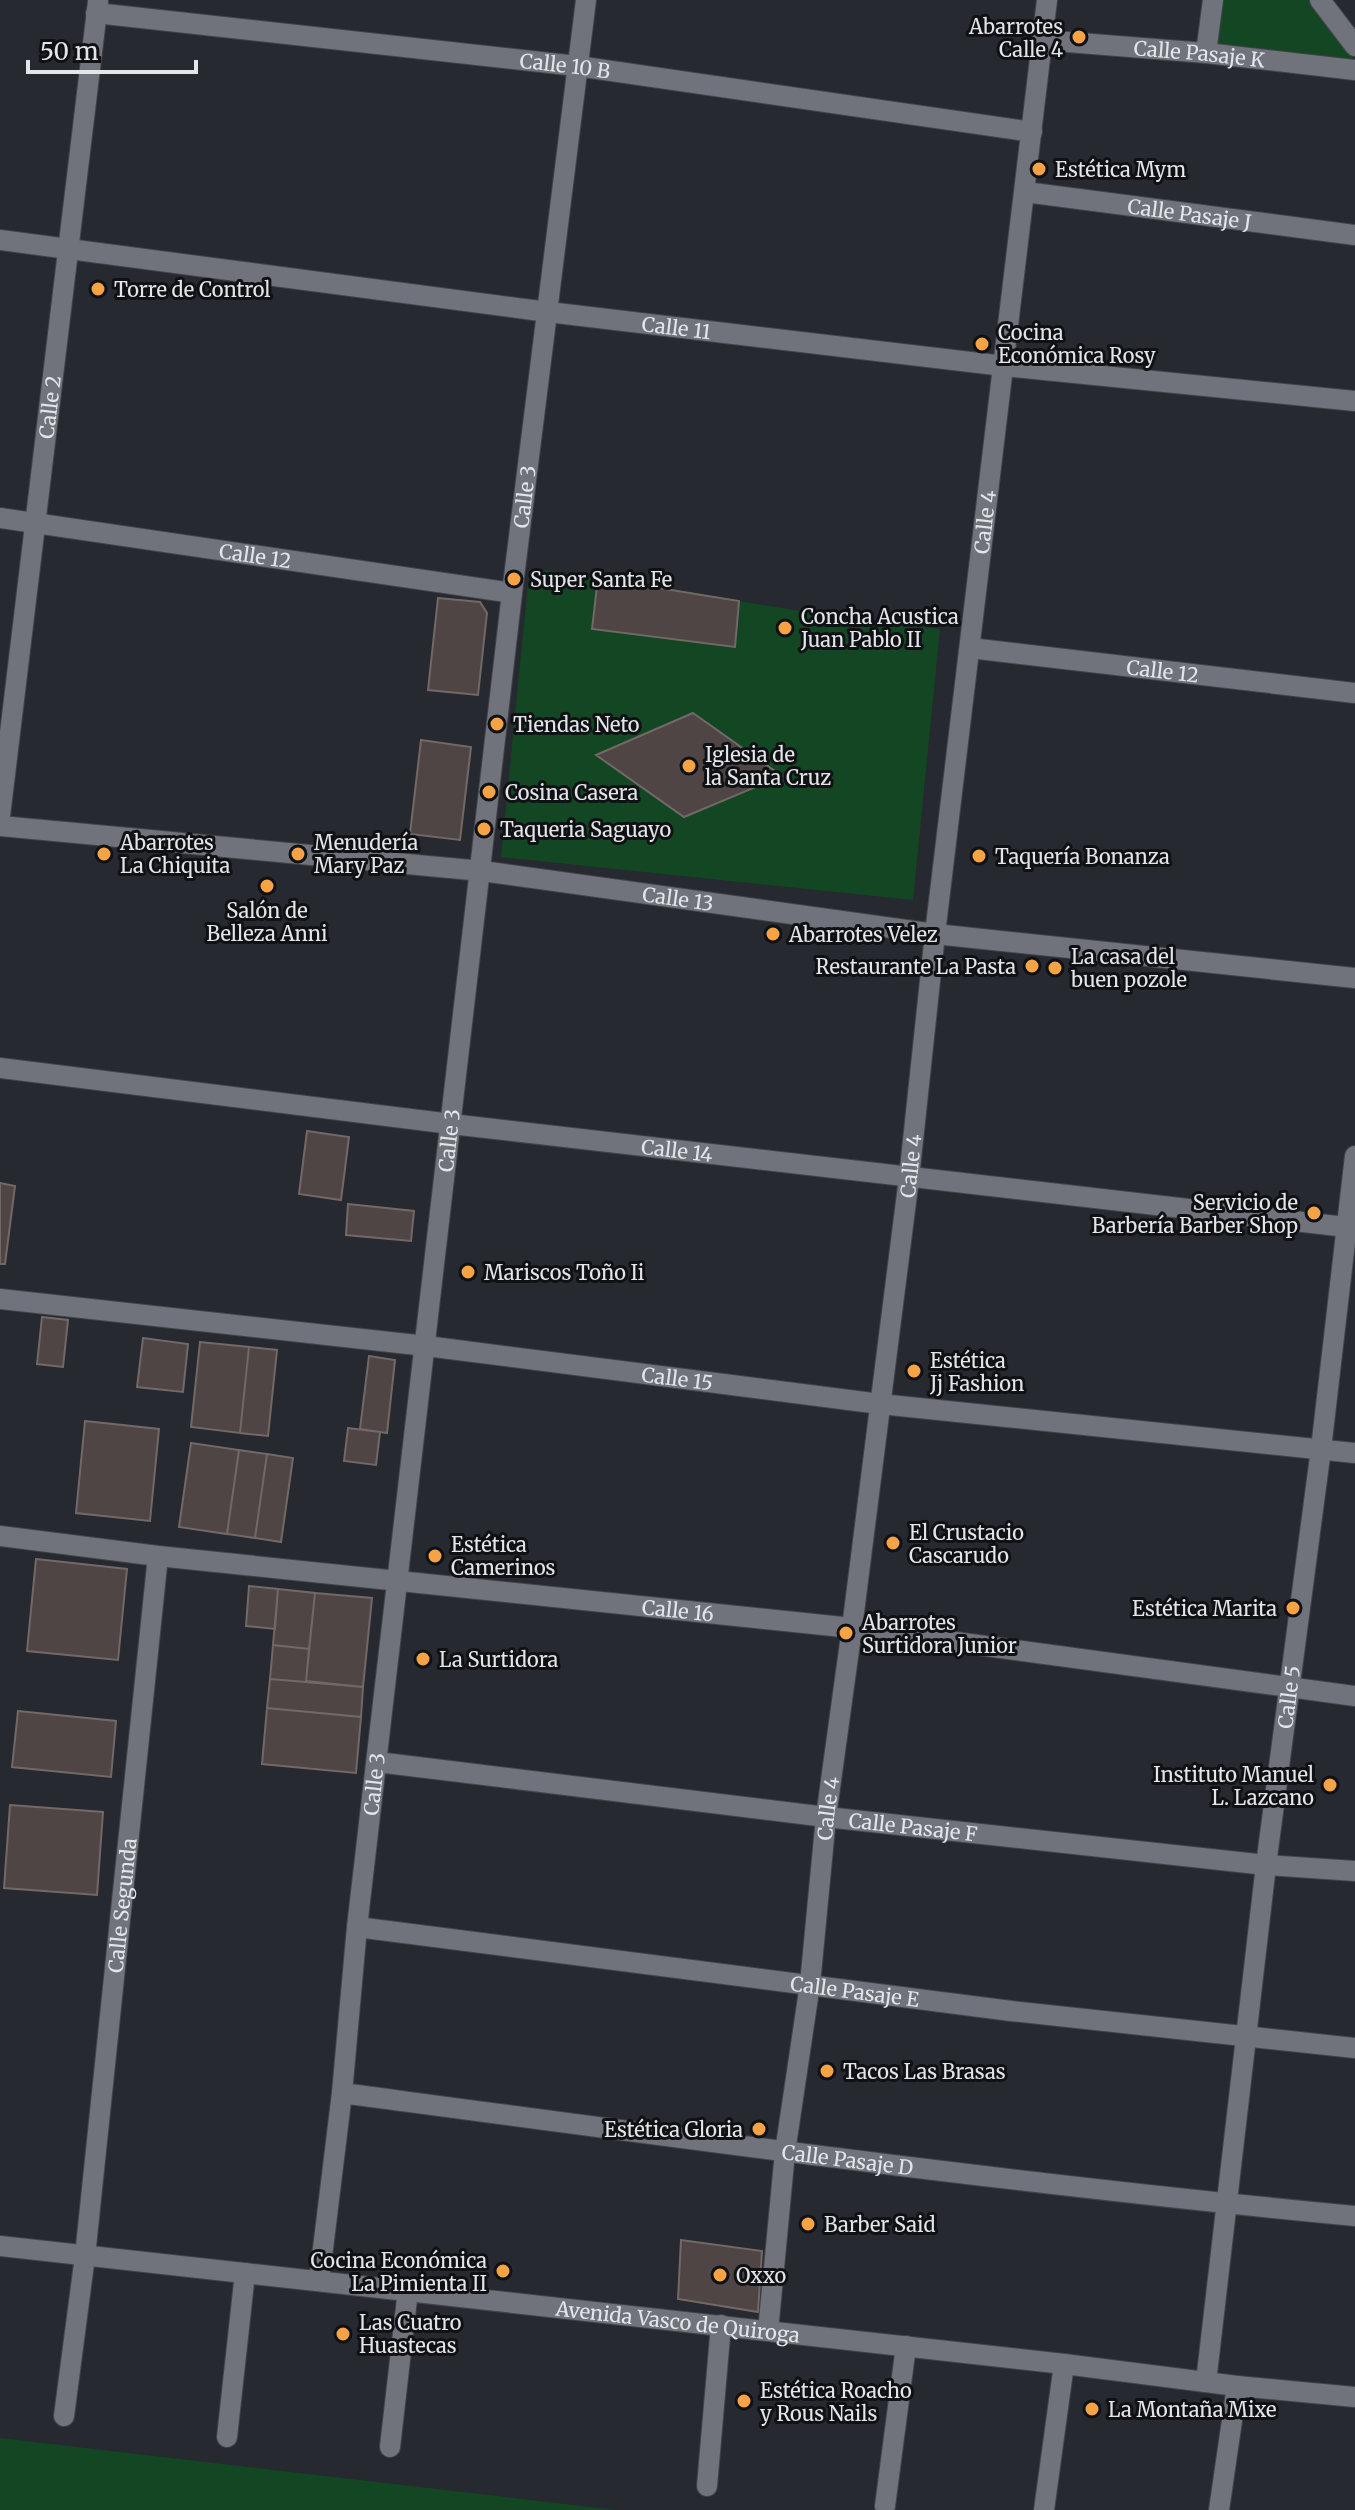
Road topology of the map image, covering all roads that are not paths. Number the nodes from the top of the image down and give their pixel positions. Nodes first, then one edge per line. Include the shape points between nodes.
1 (586, 0) edge
2 (1047, 0) edge
3 (1213, 0) edge
4 (1320, 0) edge
5 (97, 7) edge
6 (1042, 40) junction
7 (1355, 46) edge
8 (1206, 53) junction
9 (577, 66) junction
10 (1355, 70) edge
11 (1032, 132) junction
12 (1025, 192) junction
13 (1355, 235) edge
14 (0, 240) edge
15 (68, 247) junction
16 (548, 312) junction
17 (1004, 366) junction
18 (1355, 401) edge
19 (0, 518) edge
20 (34, 522) junction
21 (512, 593) junction
22 (970, 648) junction
23 (1355, 693) edge
24 (0, 816) edge
25 (0, 826) edge
26 (482, 871) junction
27 (935, 934) junction
28 (1355, 978) edge
29 (0, 1068) edge
30 (451, 1124) junction
31 (1355, 1156) edge
32 (909, 1178) junction
33 (1351, 1227) edge
34 (0, 1299) edge
35 (426, 1346) junction
36 (880, 1404) junction
37 (1321, 1449) junction
38 (1355, 1453) edge
39 (0, 1536) edge
40 (158, 1556) junction
41 (399, 1579) junction
42 (852, 1628) junction
43 (1291, 1689) junction
44 (1355, 1696) edge
45 (377, 1762) junction
46 (826, 1817) junction
47 (1266, 1865) junction
48 (1355, 1871) edge
49 (357, 1927) junction
50 (810, 1984) junction
51 (1247, 2034) junction
52 (1355, 2048) edge
53 (342, 2093) junction
54 (785, 2152) junction
55 (1227, 2204) junction
56 (1355, 2216) edge
57 (0, 2246) edge
58 (85, 2256) junction
59 (245, 2273) junction
60 (319, 2281) junction
61 (408, 2290) junction
62 (721, 2325) junction
63 (768, 2331) junction
64 (906, 2346) junction
65 (1064, 2364) junction
66 (1206, 2382) junction
67 (1237, 2386) junction
68 (1355, 2397) edge
69 (64, 2416) dead end
70 (227, 2437) dead end
71 (390, 2447) dead end
72 (707, 2486) dead end
73 (885, 2506) dead end
74 (1044, 2510) edge
75 (1219, 2510) edge

1 - 9 street, Calle 3
2 - 6 street, Calle 4
3 - 8 street
4 - 7 street
5 - 9 street, Calle 10 B
5 - 15 street, Calle 2
6 - 8 street, Calle Pasaje K
6 - 11 street, Calle 4
8 - 10 street, Calle Pasaje K
9 - 11 street, Calle 10 B
9 - 16 street, Calle 3
11 - 12 street, Calle 4
12 - 13 street, Calle Pasaje J
12 - 17 street, Calle 4
14 - 15 street, Calle 11
15 - 16 street, Calle 11
15 - 20 street, Calle 2
16 - 17 street, Calle 11
16 - 21 street, Calle 3
17 - 18 street, Calle 11
17 - 22 street, Calle 4
19 - 20 street, Calle 12
20 - 21 street, Calle 12
20 - 24 street, Calle 2
21 - 26 street, Calle 3
22 - 23 street, Calle 12
22 - 27 street, Calle 4
25 - 26 street, Calle 13
26 - 27 street, Calle 13
26 - 30 street, Calle 3
27 - 28 street, Calle 13
27 - 32 street, Calle 4
29 - 30 street, Calle 14
30 - 32 street, Calle 14
30 - 35 street, Calle 3
31 - 33 street, Calle 5
32 - 33 street, Calle 14
32 - 36 street, Calle 4
33 - 37 street, Calle 5
34 - 35 street, Calle 15
35 - 36 street, Calle 15
35 - 41 street, Calle 3
36 - 37 street, Calle 15
36 - 42 street, Calle 4
37 - 38 street, Calle 15
37 - 43 street, Calle 5
39 - 40 street, Calle 16
40 - 41 street, Calle 16
40 - 58 street, Calle Segunda
41 - 42 street, Calle 16
41 - 45 street, Calle 3
42 - 43 street, Calle 16
42 - 46 street, Calle 4
43 - 44 street, Calle 16
43 - 47 street, Calle 5
45 - 46 street, Calle Pasaje F
45 - 49 street, Calle 3
46 - 47 street, Calle Pasaje F
46 - 50 street, Calle 4
47 - 48 street, Calle Pasaje F
47 - 51 street, Calle 5
49 - 50 street, Calle Pasaje E
49 - 53 street, Calle 3
50 - 51 street, Calle Pasaje E
50 - 54 street, Calle 4
51 - 52 street, Calle Pasaje E
51 - 55 street, Calle 5
53 - 54 street, Calle Pasaje D
53 - 60 street, Calle 3
54 - 55 street, Calle Pasaje D
54 - 63 street, Calle 4
55 - 56 street, Calle Pasaje D
55 - 66 street, Calle 5
57 - 58 street, Avenida Vasco de Quiroga
58 - 59 street, Avenida Vasco de Quiroga
58 - 69 street, Calle Segunda
59 - 60 street, Avenida Vasco de Quiroga
59 - 70 street
60 - 61 street, Avenida Vasco de Quiroga
61 - 62 street, Avenida Vasco de Quiroga
61 - 71 street
62 - 63 street, Avenida Vasco de Quiroga
62 - 72 street
63 - 64 street, Avenida Vasco de Quiroga
64 - 65 street, Avenida Vasco de Quiroga
64 - 73 street
65 - 66 street, Avenida Vasco de Quiroga
65 - 74 street
66 - 67 street, Avenida Vasco de Quiroga
67 - 68 street, Avenida Vasco de Quiroga
67 - 75 street

